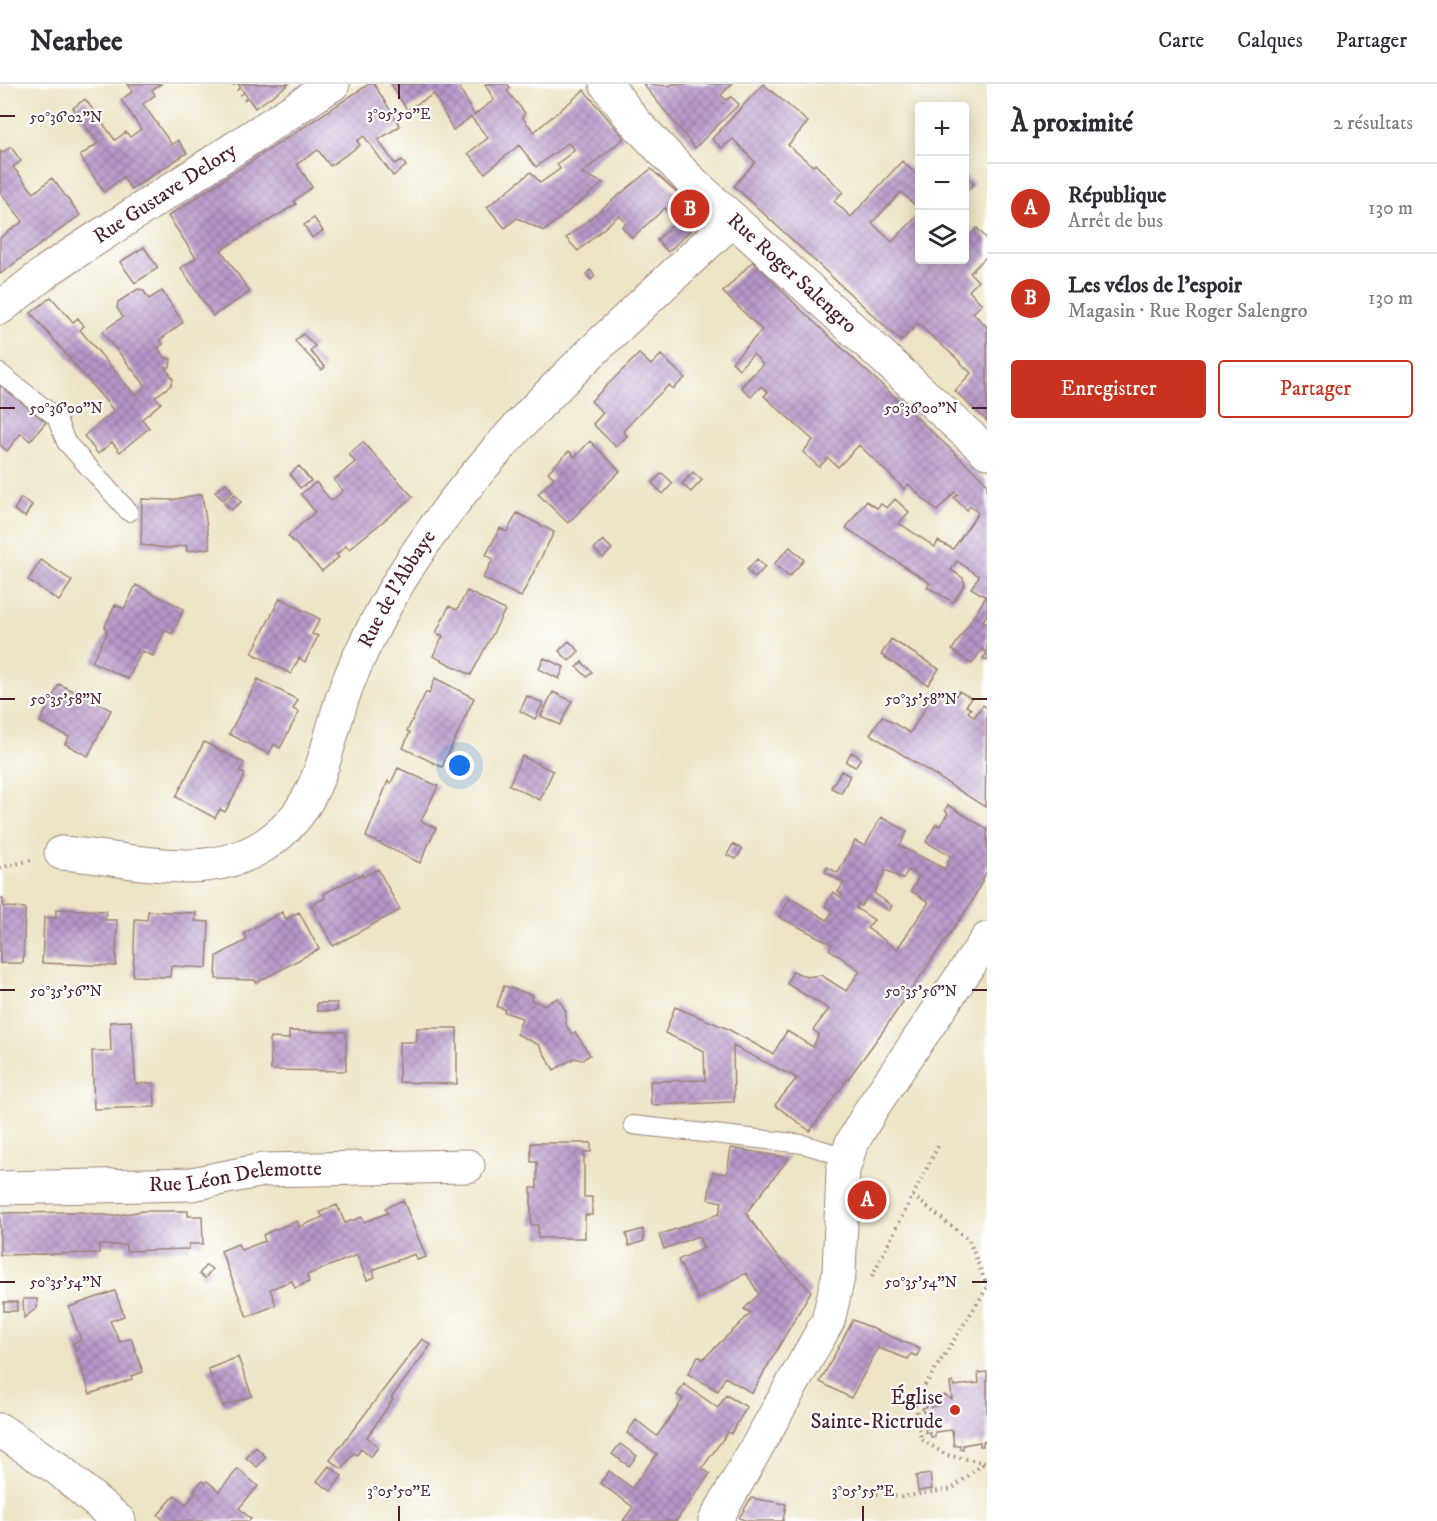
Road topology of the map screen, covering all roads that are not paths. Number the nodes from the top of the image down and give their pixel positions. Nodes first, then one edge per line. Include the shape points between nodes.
1 (333, 84) edge
2 (606, 84) edge
3 (733, 219) junction
4 (0, 308) edge
5 (0, 373) edge
6 (987, 453) edge
7 (129, 512) dead end
8 (61, 853) dead end
9 (987, 939) edge
10 (633, 1125) dead end
11 (846, 1157) junction
12 (468, 1166) dead end
13 (0, 1188) edge
14 (0, 1430) edge
15 (119, 1521) edge
16 (715, 1521) edge

1 - 4 street, Rue Gustave Delory via 51,268
2 - 3 street, Rue Roger Salengro via 658,147
3 - 6 street, Rue Roger Salengro
3 - 8 street, Rue de l'Abbaye via 514,429 440,520 394,591 355,666 315,790 275,838 240,858 186,866
5 - 7 lane via 56,417 66,442
9 - 11 street via 872,1108
10 - 11 lane via 803,1144
11 - 16 street via 834,1302 818,1341
12 - 13 street, Rue Léon Delemotte via 263,1170 192,1184
14 - 15 street via 58,1469

